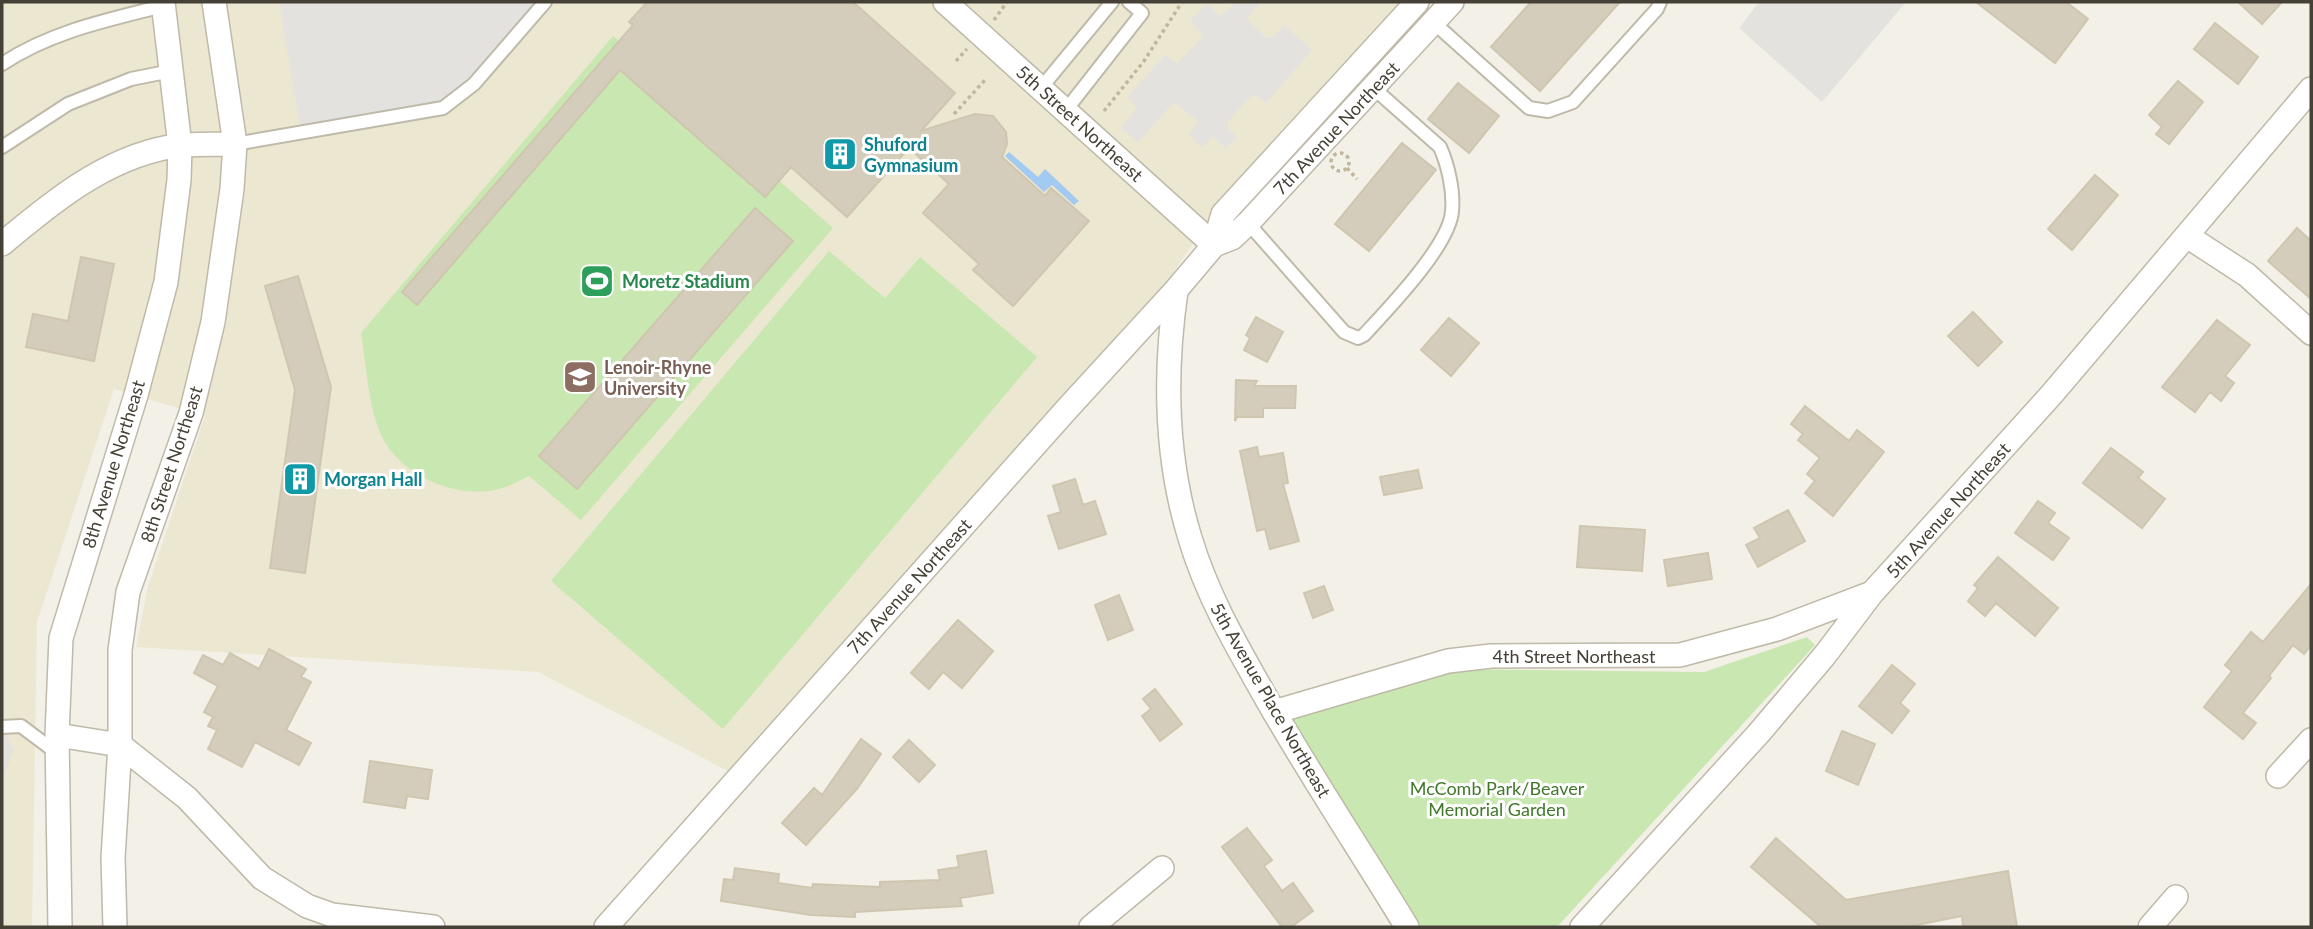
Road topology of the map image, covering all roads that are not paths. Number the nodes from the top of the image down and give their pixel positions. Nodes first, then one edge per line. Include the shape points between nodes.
1 (214, 2) edge
2 (545, 2) edge
3 (945, 2) edge
4 (1112, 2) edge
5 (1129, 2) edge
6 (1417, 2) edge
7 (1451, 2) edge
8 (1660, 2) edge
9 (163, 4) edge
10 (1433, 22) junction
11 (2, 64) edge
12 (1355, 70) junction
13 (171, 71) junction
14 (1041, 88) junction
15 (1373, 88) junction
16 (2311, 89) edge
17 (1066, 110) junction
18 (235, 144) junction
19 (180, 146) junction
20 (2, 147) edge
21 (1248, 223) junction
22 (2187, 236) junction
23 (2, 244) edge
24 (1214, 245) junction
25 (1176, 290) junction
26 (2311, 333) edge
27 (1872, 593) junction
28 (1275, 712) junction
29 (2, 727) edge
30 (2311, 740) edge
31 (57, 744) junction
32 (120, 745) junction
33 (2278, 776) dead end
34 (1162, 868) dead end
35 (2176, 897) dead end
36 (60, 927) edge
37 (115, 927) edge
38 (433, 927) edge
39 (606, 927) edge
40 (1091, 927) edge
41 (1407, 927) edge
42 (1582, 927) edge
43 (2150, 927) edge

1 - 18 street, 8th Street Northeast
2 - 18 lane via 474,84 443,108
3 - 14 street, 5th Street Northeast
4 - 14 lane
5 - 17 lane via 1142,13
6 - 12 street, 7th Avenue Northeast
7 - 10 street, 7th Avenue Northeast
8 - 10 lane via 1573,102 1548,111 1529,108
9 - 11 lane via 73,29
9 - 13 street, 8th Avenue Northeast
10 - 15 street, 7th Avenue Northeast
12 - 15 lane
12 - 24 street, 7th Avenue Northeast via 1223,214
13 - 19 street, 8th Avenue Northeast
13 - 20 lane via 131,79 68,104
14 - 17 street, 5th Street Northeast
15 - 21 street, 7th Avenue Northeast
15 - 21 lane via 1440,147 1446,160 1452,212 1434,253 1371,328 1358,338 1344,332
16 - 22 street, 5th Avenue Northeast
17 - 24 street, 5th Street Northeast
18 - 19 street
18 - 32 street, 8th Street Northeast via 213,322 191,413 128,592 120,650
19 - 23 street via 145,153 86,179
19 - 31 street, 8th Avenue Northeast via 166,282 61,638
21 - 24 street, 7th Avenue Northeast via 1232,239
22 - 26 street via 2247,275
22 - 27 street, 5th Avenue Northeast via 1977,480
24 - 25 street, 7th Avenue Northeast
25 - 28 street, 5th Avenue Place Northeast via 1167,397 1180,500 1210,594
25 - 39 street, 7th Avenue Northeast
27 - 28 street, 4th Street Northeast via 1777,629 1680,655 1491,656 1448,661
27 - 42 street, 5th Avenue Northeast via 1767,723
28 - 41 street, 5th Avenue Place Northeast
29 - 31 lane via 21,726
30 - 33 street
31 - 32 street
31 - 36 street, 8th Avenue Northeast
32 - 37 street, 8th Street Northeast via 113,858
32 - 38 street via 187,798 262,878 284,894 332,915
34 - 40 street
35 - 43 street

